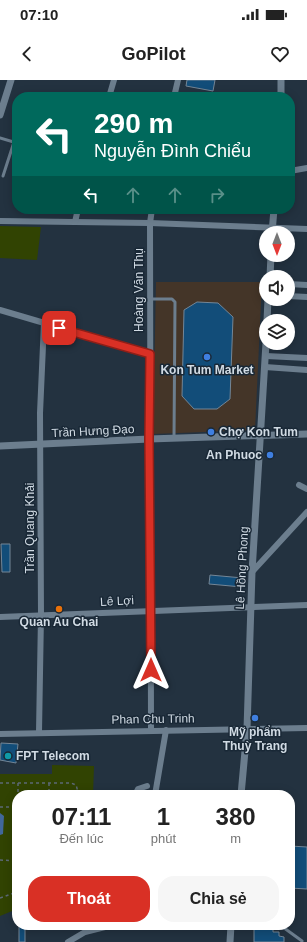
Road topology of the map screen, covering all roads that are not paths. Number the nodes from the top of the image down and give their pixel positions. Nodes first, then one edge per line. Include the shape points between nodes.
1 (11, 80) edge
2 (114, 80) edge
3 (178, 80) edge
4 (282, 80) edge
5 (110, 92) edge
6 (175, 92) edge
7 (281, 92) edge
8 (0, 113) edge
9 (0, 138) edge
10 (12, 142) edge
11 (12, 151) edge
12 (307, 168) edge
13 (295, 170) edge
14 (3, 176) dead end
15 (76, 214) edge
16 (151, 214) edge
17 (274, 214) edge
18 (0, 221) edge
19 (74, 222) junction
20 (150, 223) junction
21 (272, 226) edge
22 (307, 229) edge
23 (259, 230) edge
24 (295, 230) edge
25 (295, 284) edge
26 (307, 285) edge
27 (295, 296) edge
28 (307, 297) edge
29 (150, 299) junction
30 (0, 310) edge
31 (44, 323) junction
32 (266, 350) edge
33 (150, 354) junction
34 (266, 356) junction
35 (307, 358) edge
36 (265, 367) junction
37 (307, 370) edge
38 (307, 434) edge
39 (260, 436) junction
40 (174, 438) junction
41 (149, 439) junction
42 (40, 445) junction
43 (0, 446) edge
44 (299, 485) dead end
45 (307, 489) edge
46 (307, 512) edge
47 (252, 572) junction
48 (307, 605) edge
49 (251, 606) junction
50 (152, 610) junction
51 (41, 616) junction
52 (0, 617) edge
53 (307, 728) edge
54 (246, 729) junction
55 (151, 730) junction
56 (166, 730) junction
57 (39, 732) junction
58 (0, 734) edge
59 (147, 786) dead end
60 (138, 790) edge
61 (156, 790) edge
62 (241, 790) edge
63 (93, 930) edge
64 (231, 930) edge
65 (287, 930) edge
66 (302, 941) dead end
67 (68, 942) edge
68 (230, 942) edge

1 - 8 street
2 - 5 street
3 - 6 street
4 - 7 street
9 - 10 lane
11 - 14 lane
12 - 13 street
15 - 19 street
16 - 20 street, Hoàng Văn Thụ
17 - 21 street
18 - 19 street
19 - 20 street
20 - 23 street
20 - 29 street, Hoàng Văn Thụ
22 - 24 street
25 - 26 street
27 - 28 street
29 - 33 street, Hoàng Văn Thụ
29 - 40 lane via 172,299 175,302
30 - 31 street
31 - 33 street
31 - 42 street, Trần Quang Khải
32 - 34 street, Lê Hồng Phong
33 - 41 street, Hoàng Văn Thụ
34 - 35 street
34 - 36 street, Lê Hồng Phong
36 - 37 street
36 - 39 street, Lê Hồng Phong
38 - 39 street, Trần Hưng Đạo
39 - 40 street, Trần Hưng Đạo
39 - 47 street, Lê Hồng Phong
40 - 41 street, Trần Hưng Đạo
41 - 42 street, Trần Hưng Đạo
41 - 50 street, Hoàng Văn Thụ
42 - 43 street, Trần Hưng Đạo
42 - 51 street, Trần Quang Khải
44 - 45 street
46 - 47 street
47 - 49 street, Lê Hồng Phong
48 - 49 street, Lê Lợi
49 - 50 street, Lê Lợi
49 - 54 street, Lê Hồng Phong
50 - 51 street, Lê Lợi
50 - 55 street, Hoàng Văn Thụ
51 - 52 street, Lê Lợi
51 - 57 street, Trần Quang Khải
53 - 54 street, Phan Chu Trinh
54 - 56 street, Phan Chu Trinh
54 - 62 street, Lê Hồng Phong
55 - 56 street, Phan Chu Trinh
55 - 57 street, Phan Chu Trinh
56 - 61 street
57 - 58 street, Phan Chu Trinh
59 - 60 street
63 - 67 street
64 - 68 street
65 - 66 lane

